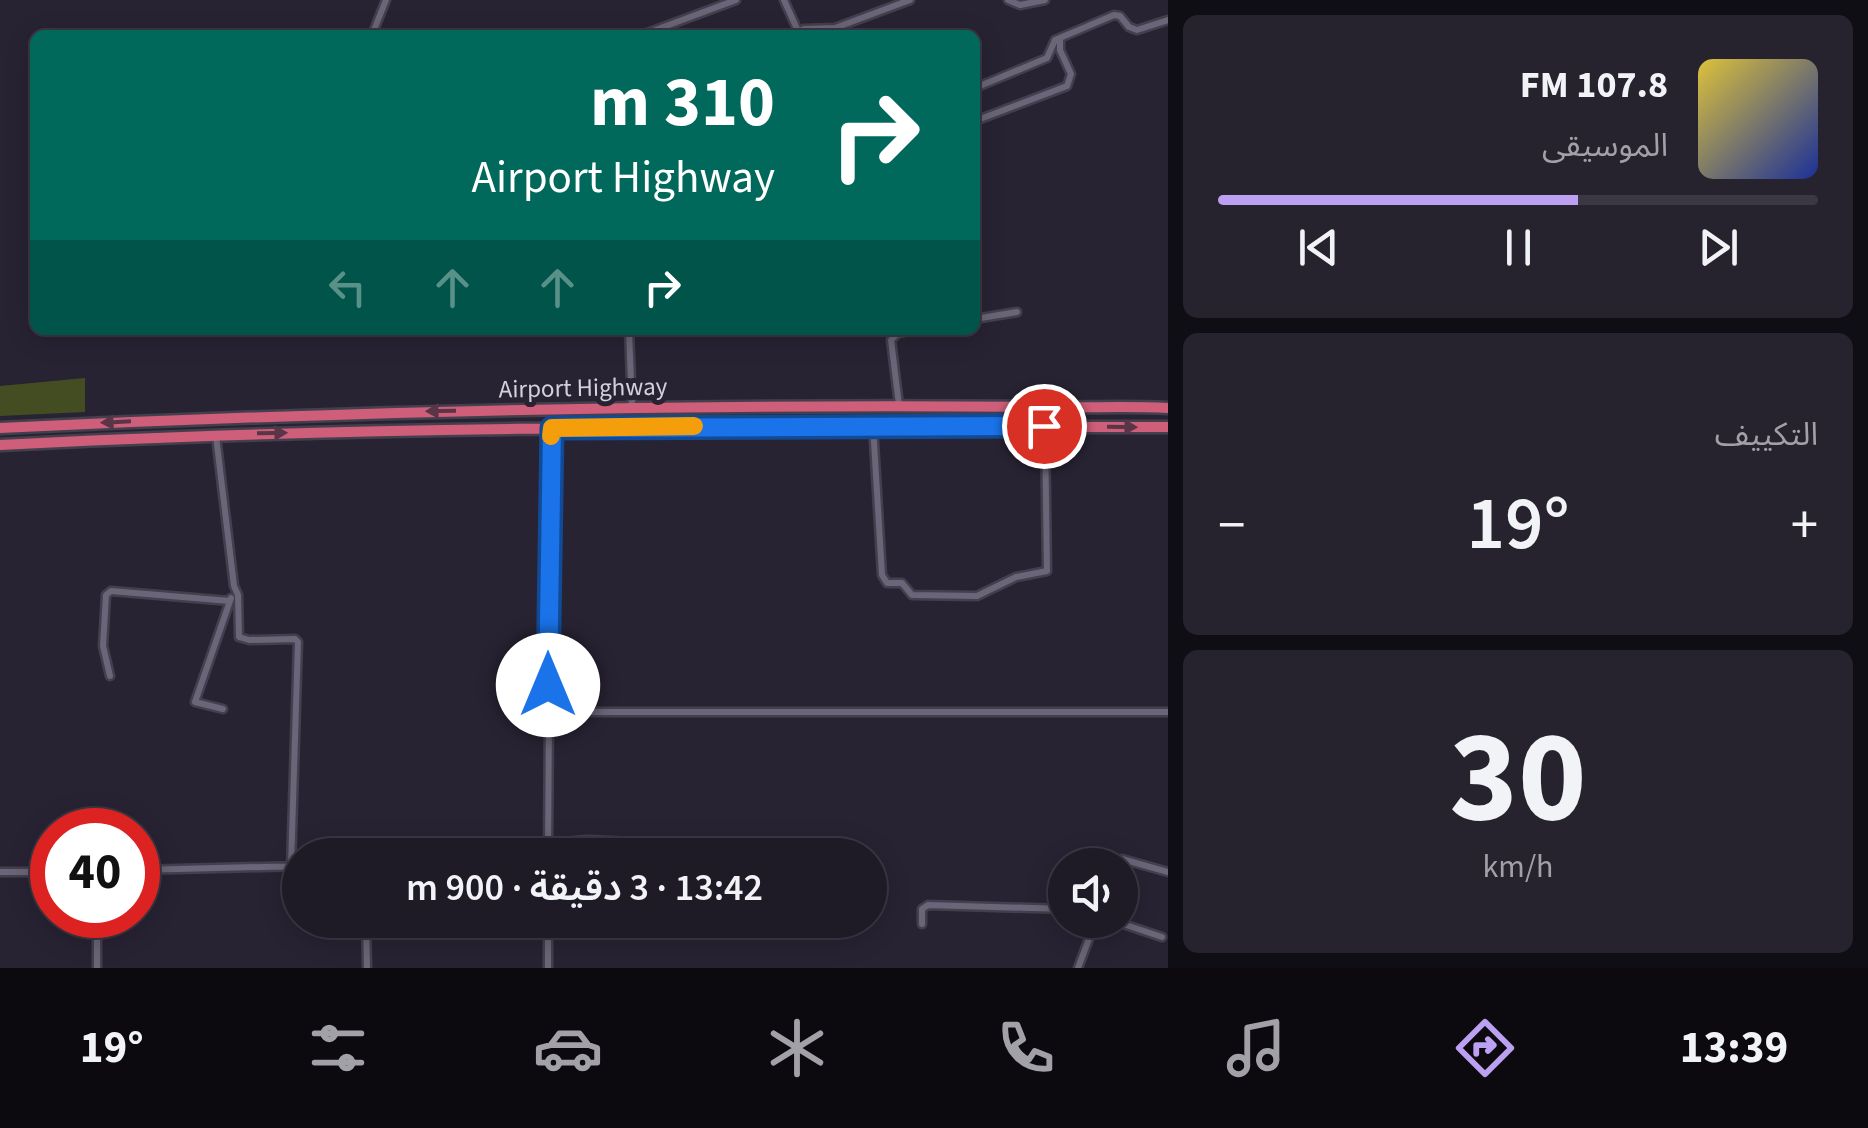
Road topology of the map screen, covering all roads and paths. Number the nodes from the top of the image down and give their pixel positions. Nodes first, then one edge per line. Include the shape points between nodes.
1 (386, 0) edge
2 (736, 0) edge
3 (784, 0) edge
4 (910, 0) edge
5 (1008, 0) edge
6 (1046, 0) edge
7 (1168, 20) edge
8 (374, 30) edge
9 (655, 30) edge
10 (794, 30) edge
11 (819, 30) edge
12 (1060, 38) junction
13 (980, 86) edge
14 (980, 119) edge
15 (1017, 312) dead end
16 (980, 318) edge
17 (629, 335) edge
18 (896, 335) edge
19 (899, 404) junction
20 (632, 407) junction
21 (1168, 408) edge
22 (873, 425) junction
23 (1044, 426) junction
24 (1168, 427) edge
25 (0, 428) edge
26 (552, 428) junction
27 (216, 434) junction
28 (0, 444) edge
29 (234, 586) junction
30 (230, 600) junction
31 (110, 676) dead end
32 (548, 685) junction
33 (223, 710) dead end
34 (1168, 712) edge
35 (291, 838) edge
36 (548, 838) edge
37 (1138, 864) edge
38 (282, 866) edge
39 (160, 869) edge
40 (0, 872) edge
41 (30, 872) edge
42 (1168, 872) edge
43 (1048, 909) edge
44 (922, 924) dead end
45 (1138, 929) edge
46 (1162, 937) dead end
47 (97, 938) edge
48 (366, 938) edge
49 (548, 938) edge
50 (1089, 938) edge
51 (97, 968) edge
52 (367, 968) edge
53 (548, 968) edge
54 (1078, 968) edge

1 - 8 street
2 - 9 street
3 - 10 street
4 - 11 street
5 - 6 street
7 - 12 street via 1134,30 1116,14
12 - 13 street via 1047,58
12 - 14 street via 1071,74 1066,86
15 - 16 street
17 - 20 street
18 - 19 street via 891,340
19 - 20 highway, Airport Highway
19 - 21 highway, Airport Highway
20 -> 25 highway, Airport Highway
22 - 23 highway, Airport Highway
22 - 23 street via 884,581 902,583 912,595 976,596 1047,571
22 - 26 highway, Airport Highway
23 -> 24 highway, Airport Highway
27 -> 26 highway, Airport Highway
26 - 32 street
27 - 28 highway, Airport Highway
27 - 29 street
29 - 30 street
29 - 35 street via 239,637 298,642
30 - 31 street via 111,591 104,620
30 - 33 street via 195,702
32 - 34 street via 564,712
32 - 36 street
37 - 42 street
38 - 39 street
40 - 41 street
43 - 44 street via 928,905
45 - 46 street
47 - 51 street
48 - 52 street
49 - 53 street
50 - 54 street

